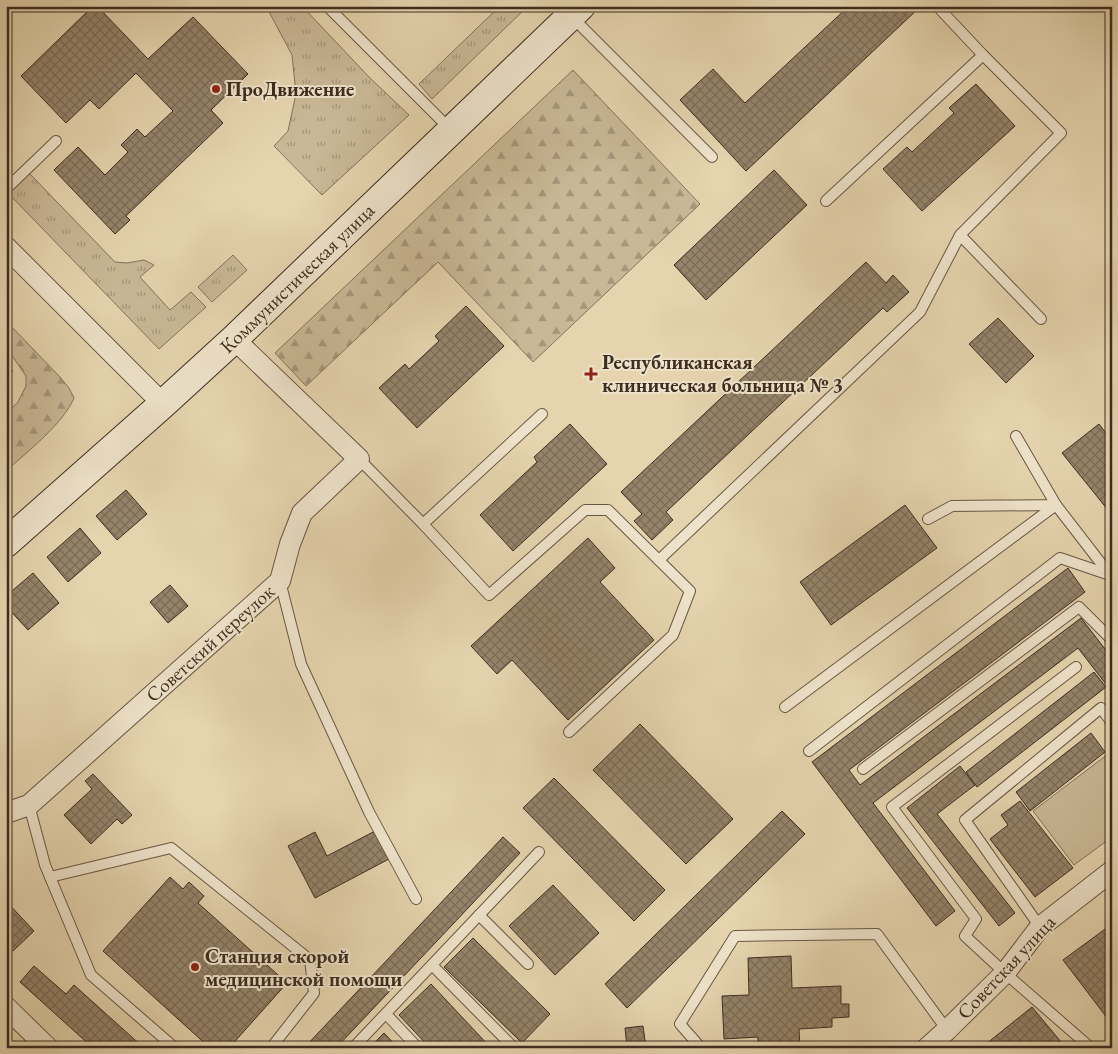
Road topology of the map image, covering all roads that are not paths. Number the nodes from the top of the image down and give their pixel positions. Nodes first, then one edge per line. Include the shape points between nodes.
1 (327, 6) edge
2 (937, 6) edge
3 (576, 11) edge
4 (983, 55) junction
5 (452, 130) junction
6 (56, 141) dead end
7 (712, 157) dead end
8 (6, 189) edge
9 (826, 202) dead end
10 (960, 235) junction
11 (6, 247) edge
12 (1041, 319) dead end
13 (234, 339) junction
14 (164, 404) junction
15 (542, 414) dead end
16 (1016, 436) dead end
17 (359, 459) junction
18 (1056, 505) junction
19 (928, 519) dead end
20 (423, 524) junction
21 (6, 543) edge
22 (659, 560) junction
23 (1111, 576) edge
24 (280, 581) junction
25 (1112, 640) edge
26 (1076, 667) dead end
27 (785, 707) dead end
28 (1112, 723) edge
29 (569, 732) dead end
30 (809, 751) dead end
31 (863, 769) dead end
32 (29, 805) junction
33 (6, 813) edge
34 (539, 852) dead end
35 (1112, 871) edge
36 (50, 877) junction
37 (416, 899) dead end
38 (479, 915) junction
39 (1040, 927) junction
40 (528, 964) dead end
41 (432, 965) junction
42 (1005, 973) junction
43 (6, 1007) edge
44 (386, 1014) junction
45 (947, 1030) junction
46 (48, 1048) edge
47 (175, 1048) edge
48 (271, 1048) edge
49 (353, 1048) edge
50 (418, 1048) edge
51 (514, 1048) edge
52 (701, 1048) edge
53 (927, 1048) edge
54 (1091, 1048) edge

1 - 5 lane
2 - 4 lane
3 - 5 main road, Коммунистическая улица
3 - 7 lane
4 - 9 lane
4 - 10 lane via 1061,134
5 - 13 main road, Коммунистическая улица
6 - 8 lane
10 - 12 lane
10 - 22 lane via 920,312
11 - 14 street
13 - 14 main road, Коммунистическая улица
13 - 17 street
14 - 21 main road, Коммунистическая улица
15 - 20 lane
16 - 18 lane
17 - 20 lane
17 - 24 street, Советский переулок via 302,513
18 - 19 lane via 952,506
18 - 23 lane
18 - 27 lane
20 - 22 lane via 489,595 585,510 608,510
22 - 29 lane via 690,591 673,635
23 - 30 lane via 1060,558
24 - 32 street, Советский переулок
24 - 37 lane via 301,664 369,812
25 - 31 lane via 1079,607
26 - 42 lane via 892,807 976,919 965,936
28 - 39 lane via 1101,708 965,820
32 - 33 street, Советский переулок
32 - 36 lane
34 - 38 lane
35 - 39 street, Советская улица
36 - 47 lane via 91,975
36 - 48 lane via 170,848 310,960 314,993
38 - 40 lane
38 - 41 lane
39 - 42 street, Советская улица
41 - 44 lane
41 - 51 lane
42 - 45 street, Советская улица
42 - 54 lane
43 - 46 street
44 - 49 lane
44 - 50 lane
45 - 52 lane via 877,934 735,936 680,1024
45 - 53 street, Советская улица

